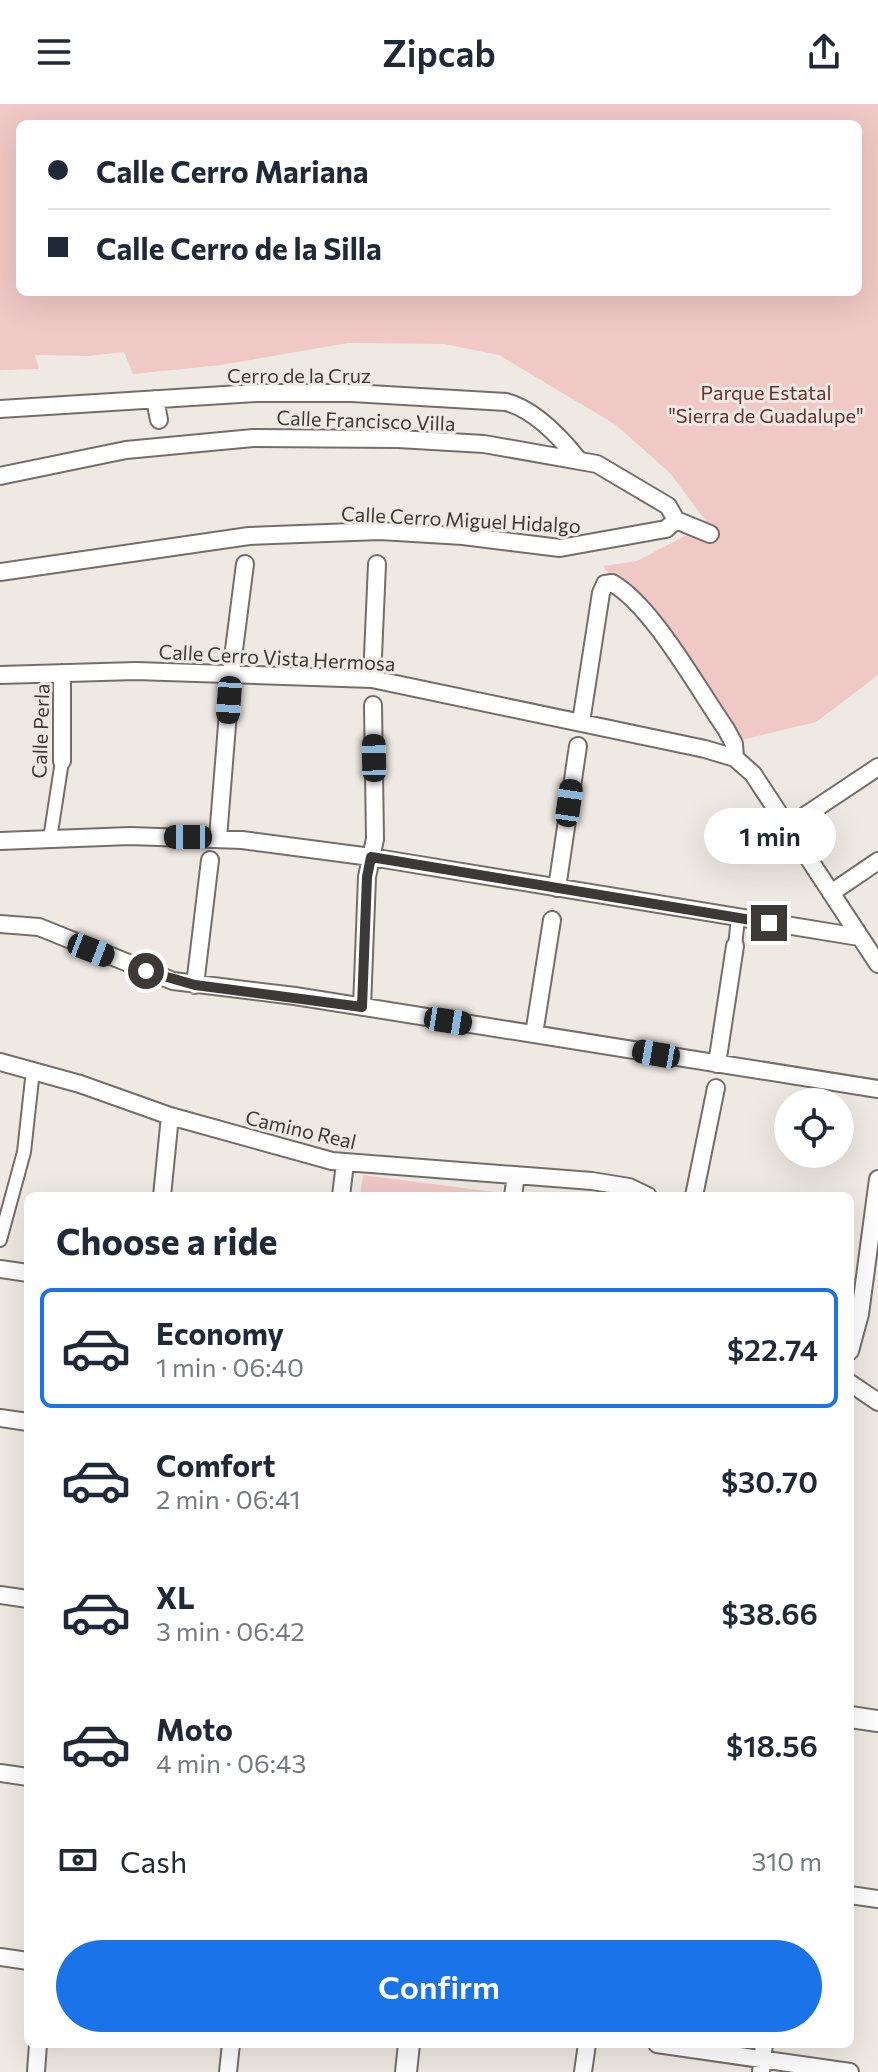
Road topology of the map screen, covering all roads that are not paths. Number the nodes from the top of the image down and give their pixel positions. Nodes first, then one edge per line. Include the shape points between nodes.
1 (155, 399) junction
2 (0, 409) edge
3 (159, 420) dead end
4 (577, 458) junction
5 (0, 476) edge
6 (676, 520) junction
7 (710, 534) dead end
8 (245, 564) dead end
9 (377, 564) dead end
10 (0, 572) edge
11 (62, 673) junction
12 (231, 673) junction
13 (0, 675) edge
14 (372, 679) junction
15 (229, 700) dead end
16 (373, 705) dead end
17 (581, 722) junction
18 (578, 746) dead end
19 (735, 758) junction
20 (62, 761) joint
21 (878, 767) edge
22 (788, 827) junction
23 (218, 838) junction
24 (50, 839) junction
25 (0, 841) edge
26 (371, 857) junction
27 (210, 860) joint
28 (878, 861) edge
29 (557, 888) junction
30 (831, 893) junction
31 (738, 918) junction
32 (552, 920) dead end
33 (0, 924) edge
34 (859, 937) junction
35 (735, 946) joint
36 (877, 960) edge
37 (195, 985) junction
38 (362, 1007) junction
39 (534, 1034) junction
40 (0, 1062) edge
41 (717, 1064) junction
42 (33, 1070) junction
43 (716, 1088) dead end
44 (878, 1089) edge
45 (170, 1116) junction
46 (345, 1163) junction
47 (516, 1175) junction
48 (878, 1179) edge
49 (162, 1192) edge
50 (341, 1192) edge
51 (514, 1192) edge
52 (637, 1192) edge
53 (695, 1192) edge
54 (0, 1240) edge
55 (0, 1269) edge
56 (24, 1272) edge
57 (854, 1336) edge
58 (854, 1386) edge
59 (878, 1402) edge
60 (0, 1418) edge
61 (24, 1421) edge
62 (0, 1595) edge
63 (24, 1598) edge
64 (854, 1718) edge
65 (878, 1721) edge
66 (0, 1773) edge
67 (24, 1776) edge
68 (854, 1896) edge
69 (878, 1899) edge
70 (0, 1957) edge
71 (24, 1960) edge
72 (38, 2048) edge
73 (231, 2048) edge
74 (409, 2048) edge
75 (586, 2048) edge
76 (685, 2048) edge
77 (762, 2059) edge
78 (36, 2072) edge
79 (228, 2072) edge
80 (406, 2072) edge
81 (583, 2072) edge
82 (850, 2072) edge

1 - 2 street, Cerro de la Cruz
1 - 3 street
1 - 4 street, Cerro de la Cruz via 256,393 418,405 518,405
4 - 5 street, Calle Francisco Villa via 484,444 253,438 126,450
4 - 6 street, Calle Francisco Villa via 630,481 668,506
6 - 7 street, Calle Francisco Villa
6 - 10 street, Calle Cerro Miguel Hidalgo via 666,529 580,547 356,531 216,539
8 - 12 street
9 - 14 street
11 - 12 street, Calle Cerro Vista Hermosa
11 - 13 street, Calle Cerro Vista Hermosa
11 - 20 street, Calle Perla
12 - 14 street, Calle Cerro Vista Hermosa
14 - 17 street, Calle Cerro Vista Hermosa
15 - 23 street
16 - 26 street
17 - 19 street, Calle Cerro Vista Hermosa
17 - 19 street via 605,584 612,583 636,601 726,729
18 - 29 street
19 - 22 street via 753,774
20 - 24 street, Calle Perla
21 - 22 street
22 - 30 street
23 - 24 street
23 - 26 street
23 - 27 street
24 - 25 street
26 - 29 street
26 - 38 street
27 - 37 street
28 - 30 street
29 - 31 street
30 - 34 street
31 - 34 street
31 - 35 street
32 - 39 street
33 - 37 street via 30,924
34 - 36 street
35 - 41 street
37 - 38 street
38 - 39 street
39 - 41 street
40 - 42 street, Camino Real
41 - 44 street
42 - 45 street, Camino Real
42 - 54 street via 24,1152
43 - 53 street
45 - 46 street, Camino Real
45 - 49 street
46 - 47 street, Camino Real
46 - 50 street
47 - 51 street
47 - 52 street, Camino Real via 617,1185
48 - 57 street
55 - 56 street
58 - 59 street
60 - 61 street
62 - 63 street
64 - 65 street
66 - 67 street
68 - 69 street
70 - 71 street
72 - 78 street
73 - 79 street
74 - 80 street
75 - 81 street
76 - 77 street
77 - 82 street

